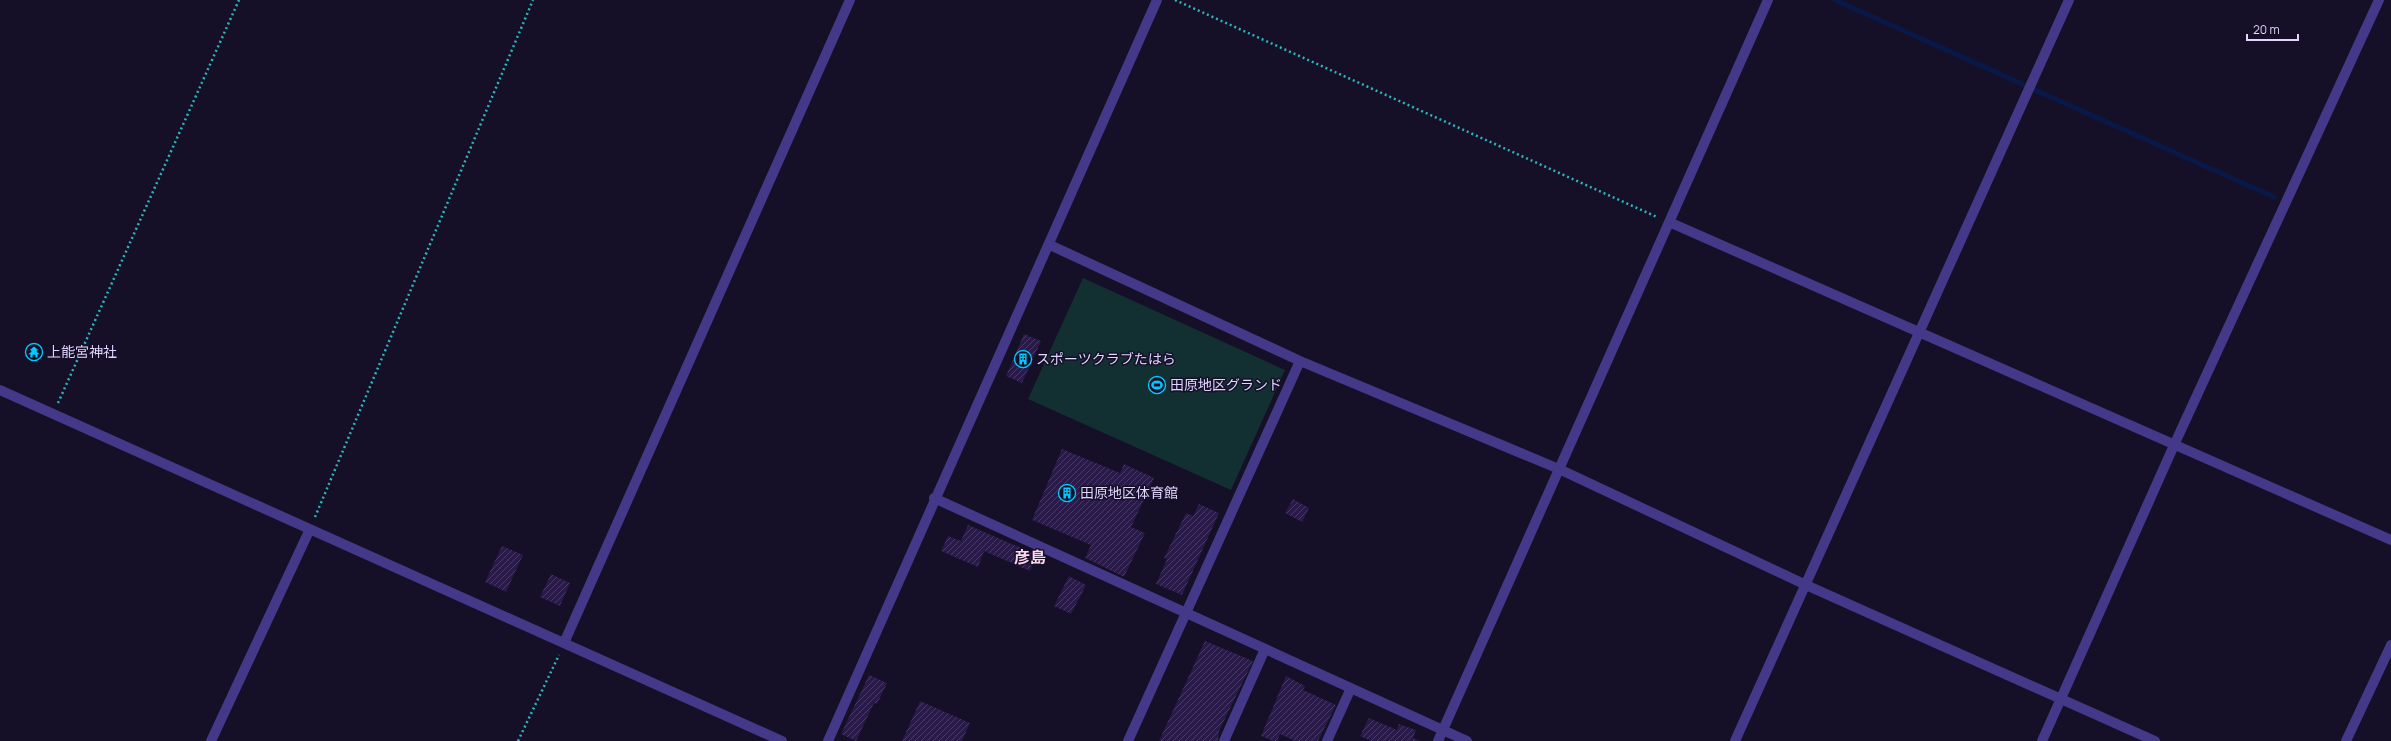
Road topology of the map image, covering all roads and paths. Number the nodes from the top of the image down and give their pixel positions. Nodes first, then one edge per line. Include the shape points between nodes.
1 (239, 0) edge
2 (533, 0) edge
3 (850, 0) edge
4 (1157, 0) edge
5 (1175, 0) edge
6 (1768, 0) edge
7 (2069, 0) edge
8 (2378, 0) edge
9 (1669, 222) junction
10 (1050, 245) junction
11 (1919, 332) junction
12 (1300, 361) junction
13 (0, 390) edge
14 (53, 414) junction
15 (2175, 444) junction
16 (1559, 469) junction
17 (934, 498) junction
18 (310, 529) junction
19 (2391, 540) edge
20 (1806, 585) junction
21 (1186, 612) junction
22 (564, 643) junction
23 (2391, 645) edge
24 (1265, 649) junction
25 (1351, 688) junction
26 (2059, 700) junction
27 (1443, 730) junction
28 (211, 741) edge
29 (518, 741) edge
30 (782, 741) edge
31 (828, 741) edge
32 (1128, 741) edge
33 (1224, 741) edge
34 (1327, 741) edge
35 (1438, 741) edge
36 (1467, 741) edge
37 (1735, 741) edge
38 (2042, 741) edge
39 (2155, 741) edge
40 (2346, 741) edge

1 - 14 path
2 - 18 path
3 - 22 street
4 - 10 street
5 - 9 path
6 - 9 street
7 - 11 street
8 - 15 street
9 - 11 street
9 - 16 street
10 - 12 street
10 - 17 street
11 - 15 street
11 - 20 street
12 - 16 street
12 - 21 street
13 - 14 street
14 - 18 street
15 - 19 street
15 - 26 street
16 - 20 street
16 - 27 street
17 - 21 street
17 - 31 street
18 - 22 street
18 - 28 street
20 - 26 street
20 - 37 street
21 - 24 street
21 - 32 street
22 - 29 path
22 - 30 street
23 - 40 street
24 - 25 street
24 - 33 street
25 - 27 street
25 - 34 street
26 - 38 street
26 - 39 street
27 - 35 street
27 - 36 street

